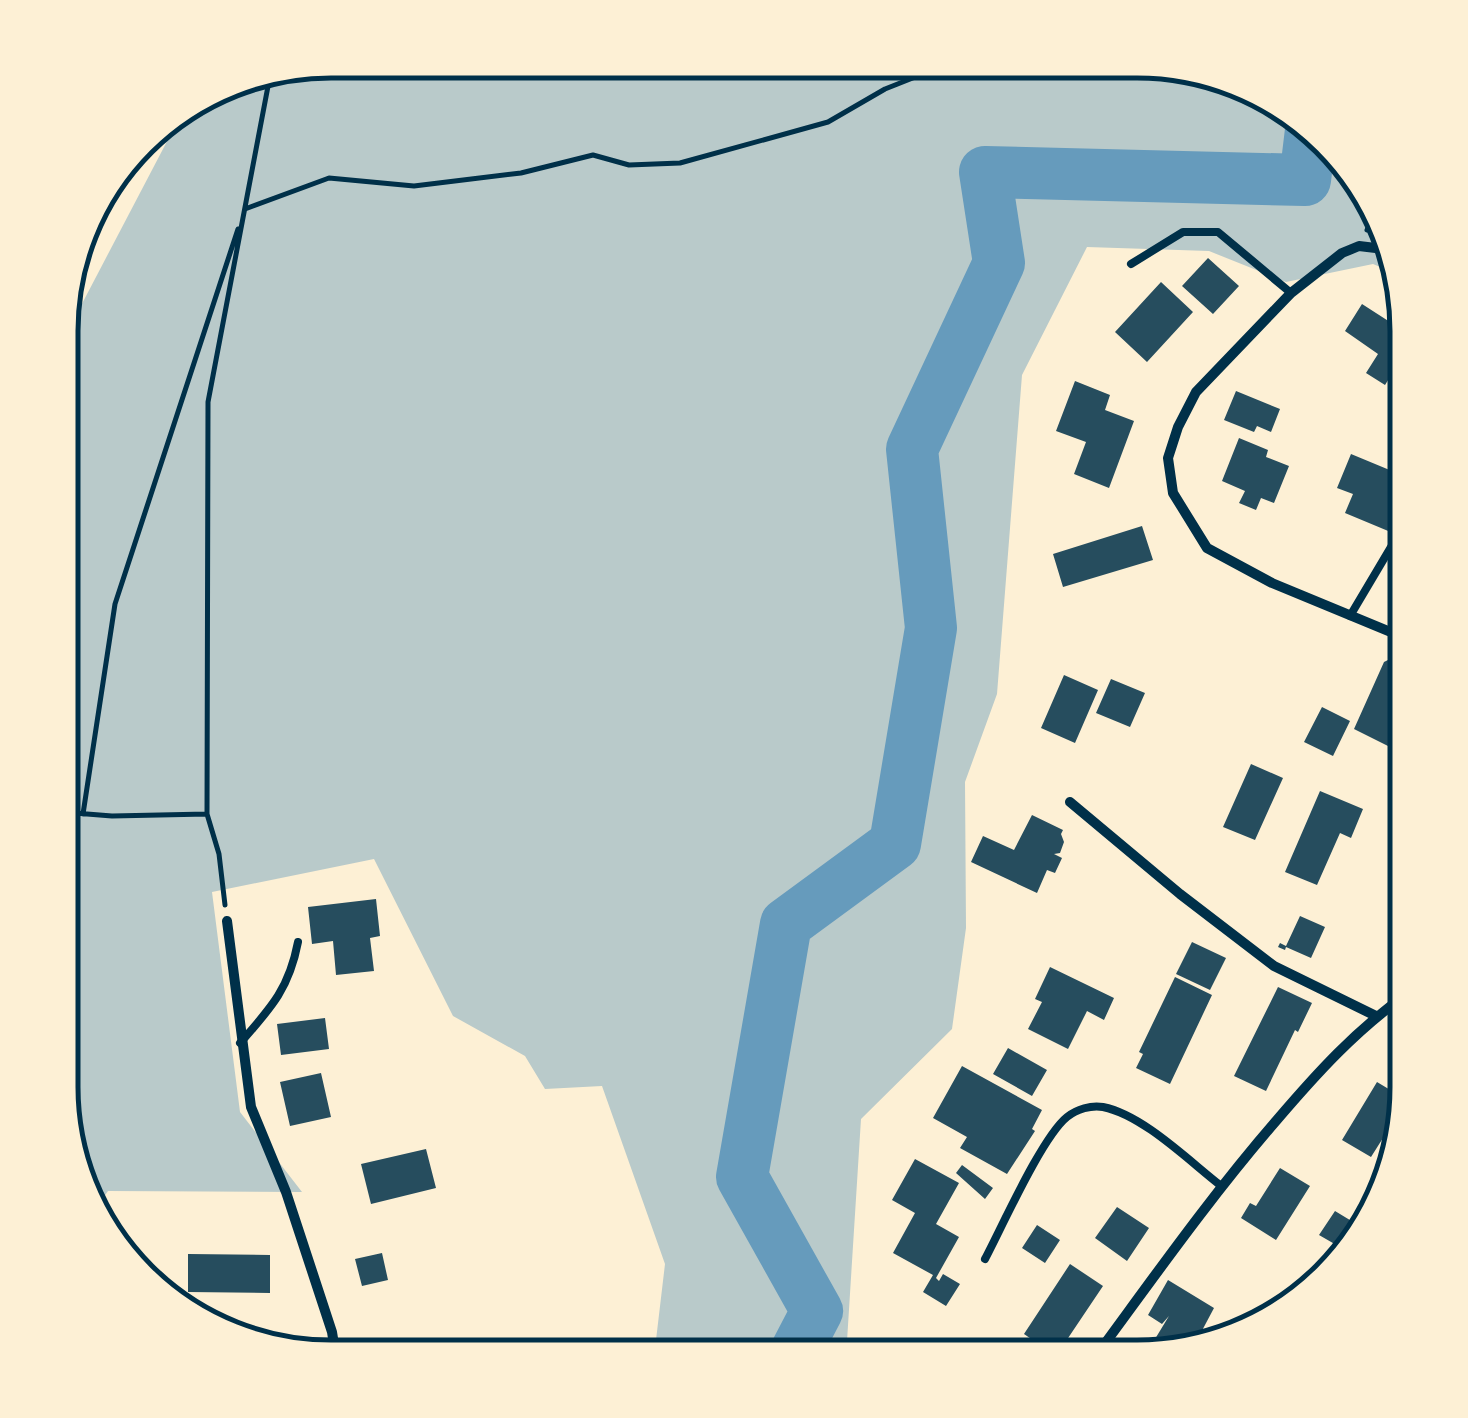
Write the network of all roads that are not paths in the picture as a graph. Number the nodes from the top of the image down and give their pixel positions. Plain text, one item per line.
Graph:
1 (1377, 249) edge
2 (1131, 264) dead end
3 (1291, 293) junction
4 (1390, 550) edge
5 (1350, 616) junction
6 (1390, 632) edge
7 (1070, 802) dead end
8 (227, 921) road end
9 (298, 942) dead end
10 (1390, 1006) edge
11 (1376, 1016) junction
12 (240, 1043) junction
13 (1220, 1186) junction
14 (985, 1259) dead end
15 (333, 1340) edge
16 (1109, 1340) edge

1 - 3 street
2 - 3 lane
3 - 5 street
4 - 5 lane
5 - 6 street
7 - 11 street
8 - 12 street
9 - 12 lane
10 - 11 street
11 - 13 street
12 - 15 street
13 - 14 lane
13 - 16 street

